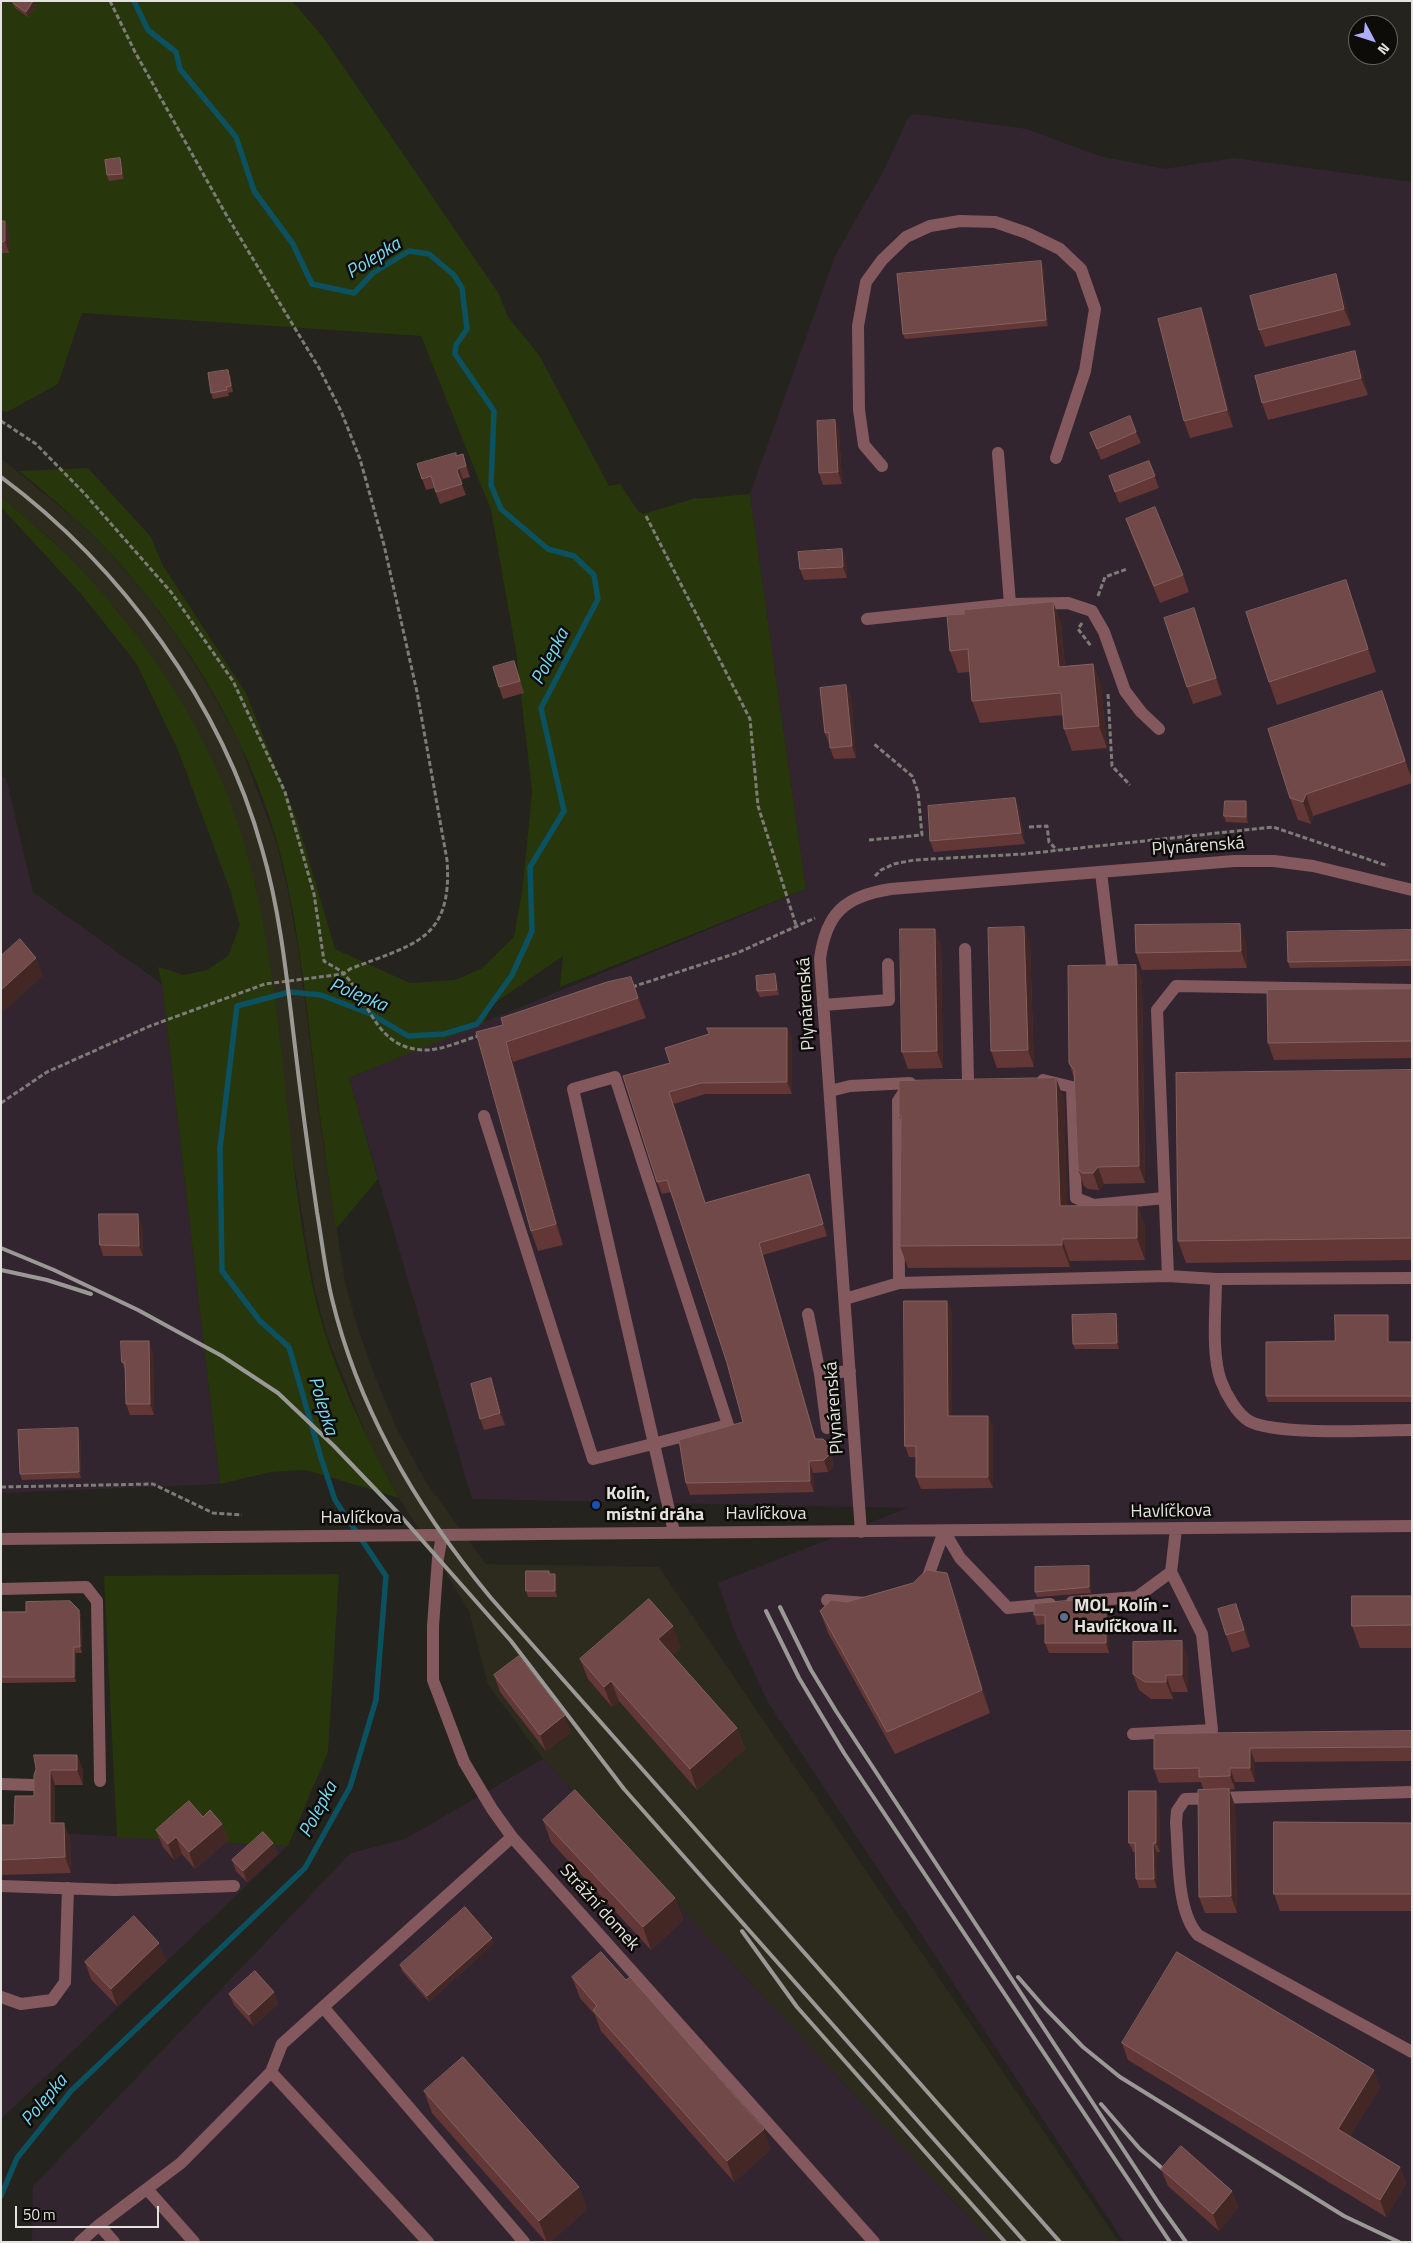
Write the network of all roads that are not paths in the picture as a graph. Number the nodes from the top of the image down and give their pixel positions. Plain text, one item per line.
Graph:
1 (998, 452) dead end
2 (1056, 458) dead end
3 (882, 466) dead end
4 (1010, 604) junction
5 (867, 619) dead end
6 (1159, 729) dead end
7 (1101, 872) junction
8 (1412, 890) edge
9 (965, 949) dead end
10 (888, 964) dead end
11 (1112, 965) edge
12 (1412, 990) edge
13 (823, 1005) junction
14 (1027, 1078) edge
15 (968, 1081) edge
16 (830, 1091) junction
17 (484, 1116) dead end
18 (1164, 1198) junction
19 (1168, 1276) junction
20 (1412, 1278) edge
21 (1216, 1279) junction
22 (899, 1283) junction
23 (844, 1299) junction
24 (808, 1314) dead end
25 (850, 1371) junction
26 (820, 1374) junction
27 (827, 1428) dead end
28 (1412, 1430) edge
29 (654, 1444) junction
30 (1412, 1526) edge
31 (1176, 1529) junction
32 (944, 1531) junction
33 (674, 1532) junction
34 (861, 1532) junction
35 (442, 1536) junction
36 (1, 1539) edge
37 (1171, 1572) junction
38 (1, 1590) edge
39 (910, 1592) edge
40 (826, 1600) dead end
41 (878, 1604) edge
42 (1133, 1734) dead end
43 (100, 1781) dead end
44 (1, 1784) edge
45 (34, 1785) edge
46 (1412, 1792) edge
47 (512, 1837) junction
48 (1, 1886) edge
49 (234, 1886) dead end
50 (68, 1888) junction
51 (1, 1997) edge
52 (323, 2007) junction
53 (1412, 2052) edge
54 (271, 2072) junction
55 (147, 2189) junction
56 (99, 2225) junction
57 (80, 2242) edge
58 (114, 2242) edge
59 (194, 2242) edge
60 (428, 2242) edge
61 (524, 2242) edge
62 (874, 2242) edge

1 - 4 street
2 - 3 street
4 - 5 street
4 - 6 street
7 - 8 street, Plynárenská
7 - 11 street
7 - 13 street, Plynárenská
9 - 15 street
10 - 13 street
12 - 18 street
13 - 16 street, Plynárenská
14 - 18 street
16 - 22 street
16 - 23 street, Plynárenská
17 - 29 street
18 - 19 street
19 - 21 street
19 - 22 street
20 - 21 street
21 - 28 street
22 - 23 street
23 - 25 street, Plynárenská
24 - 26 street
25 - 26 street
25 - 34 street, Plynárenská
26 - 27 street
29 - 29 street
29 - 33 street
30 - 31 street, Havlíčkova
31 - 32 street, Havlíčkova
31 - 37 street
32 - 34 street, Havlíčkova
32 - 37 street
32 - 39 street
33 - 34 street, Havlíčkova
33 - 35 street, Havlíčkova
35 - 36 street, Havlíčkova
35 - 47 street, Strážní domek
37 - 42 street
38 - 43 street
40 - 41 street
44 - 45 street
46 - 53 street
47 - 52 street
47 - 62 street, Strážní domek
48 - 50 street
49 - 50 street
50 - 51 street
52 - 54 street
52 - 61 street
54 - 55 street
54 - 60 street
55 - 56 street
55 - 59 street
56 - 57 street
56 - 58 street

